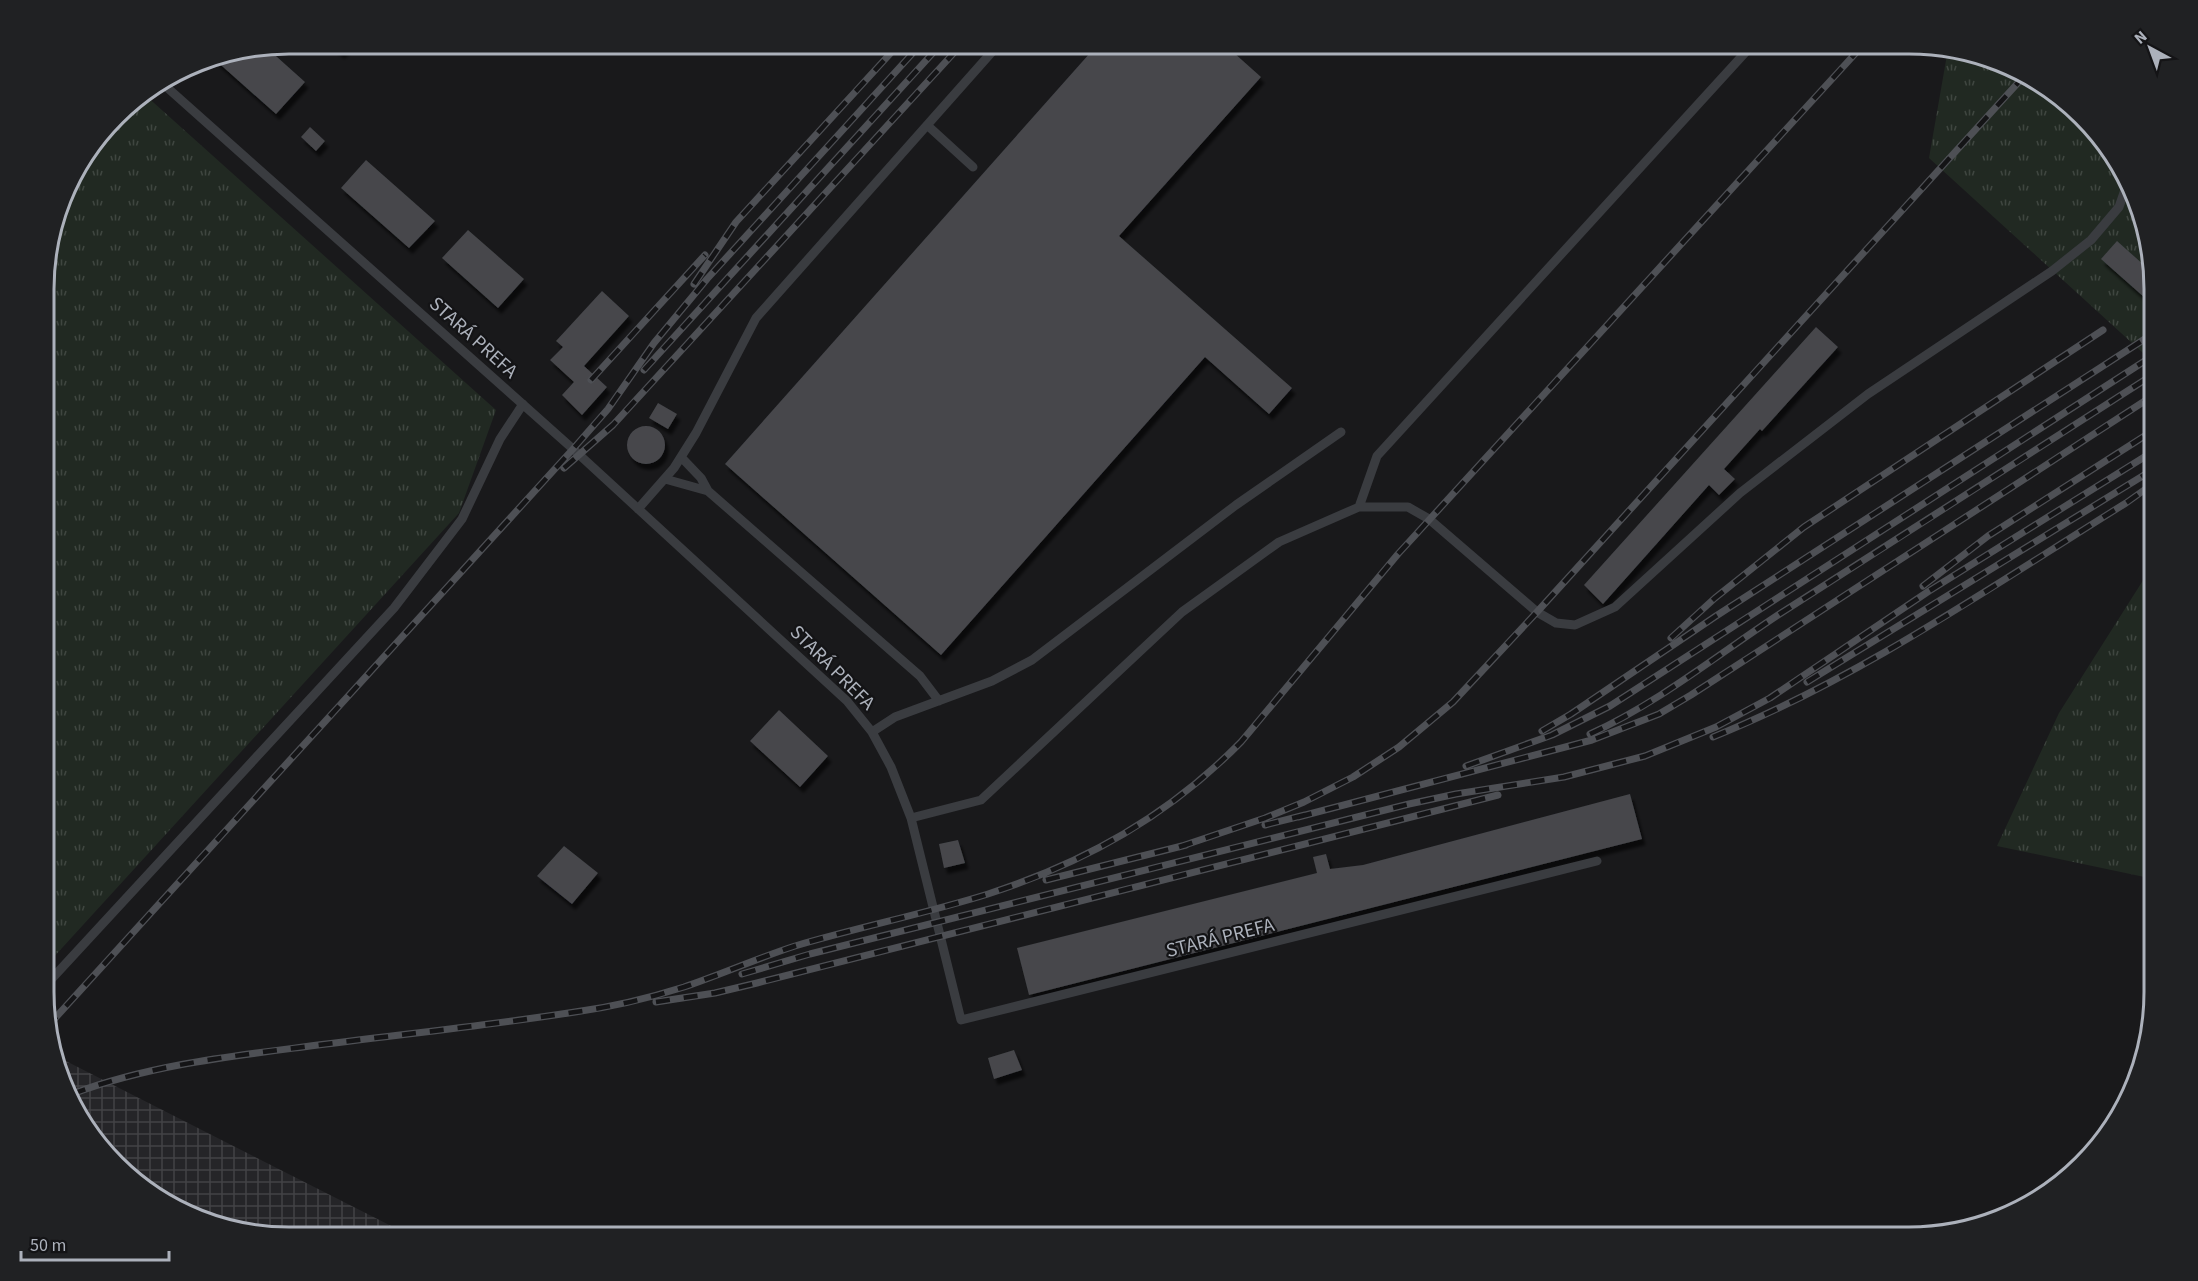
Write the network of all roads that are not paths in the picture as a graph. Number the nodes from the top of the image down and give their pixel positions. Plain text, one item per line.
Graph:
1 (990, 54) edge
2 (1744, 54) edge
3 (167, 88) edge
4 (927, 125) junction
5 (973, 166) dead end
6 (2123, 193) edge
7 (523, 404) junction
8 (1341, 432) dead end
9 (681, 457) junction
10 (665, 479) junction
11 (708, 491) junction
12 (1359, 507) junction
13 (638, 509) junction
14 (939, 701) junction
15 (872, 732) junction
16 (910, 818) junction
17 (1597, 861) dead end
18 (54, 976) edge

1 - 4 lane
2 - 12 lane
3 - 7 lane, STARÁ PREFA
4 - 5 lane
4 - 9 lane
6 - 12 lane
7 - 13 lane, STARÁ PREFA
7 - 18 lane
8 - 14 lane
9 - 10 lane
9 - 11 lane
10 - 11 lane
10 - 13 lane
11 - 14 lane
12 - 16 lane
13 - 15 lane, STARÁ PREFA
14 - 15 lane
15 - 16 lane, STARÁ PREFA
16 - 17 lane, STARÁ PREFA

